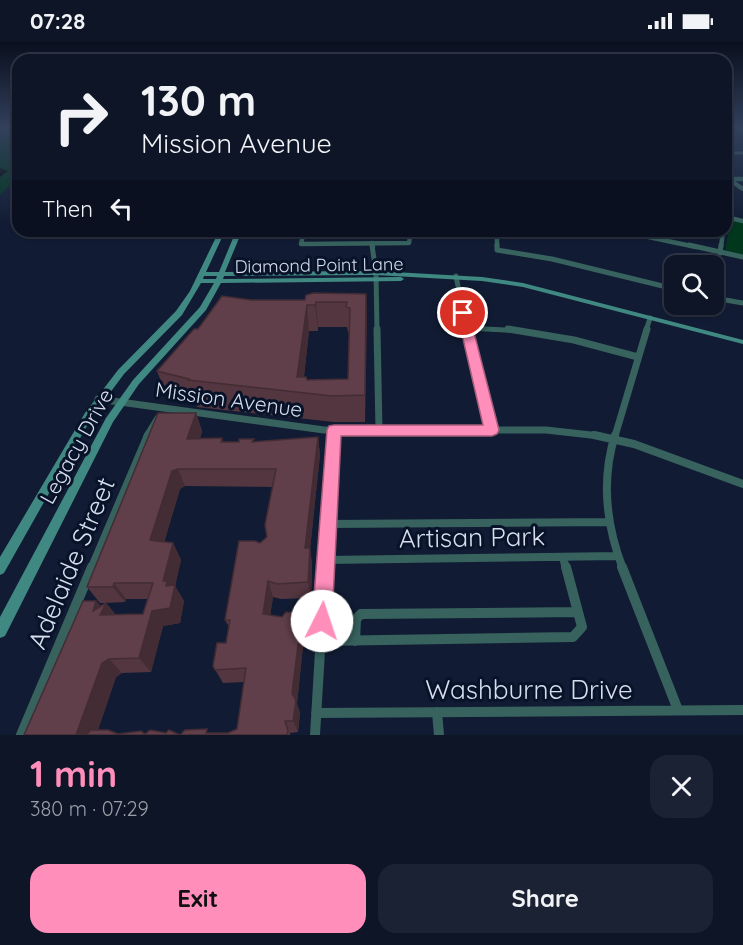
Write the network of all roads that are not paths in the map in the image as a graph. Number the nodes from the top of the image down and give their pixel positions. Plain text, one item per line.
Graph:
1 (219, 237) edge
2 (236, 237) edge
3 (303, 237) edge
4 (410, 237) edge
5 (497, 237) edge
6 (647, 237) edge
7 (722, 237) edge
8 (372, 243) junction
9 (720, 253) junction
10 (743, 257) edge
11 (376, 276) junction
12 (456, 276) junction
13 (201, 278) junction
14 (220, 278) junction
15 (664, 286) edge
16 (724, 300) edge
17 (743, 303) edge
18 (650, 318) junction
19 (466, 328) junction
20 (743, 342) edge
21 (638, 357) junction
22 (98, 399) junction
23 (122, 402) junction
24 (165, 409) junction
25 (334, 430) junction
26 (492, 430) junction
27 (379, 431) junction
28 (613, 438) junction
29 (743, 484) edge
30 (609, 522) junction
31 (328, 524) junction
32 (618, 556) junction
33 (563, 557) junction
34 (326, 560) junction
35 (0, 569) edge
36 (578, 612) junction
37 (0, 631) edge
38 (321, 641) junction
39 (355, 641) junction
40 (678, 710) junction
41 (743, 710) edge
42 (437, 712) junction
43 (316, 713) junction
44 (21, 735) edge
45 (315, 735) edge
46 (439, 735) edge

1 - 13 main road, Legacy Drive
2 - 14 main road, Legacy Drive
3 - 8 street
4 - 8 street
5 - 15 street
6 - 9 street
7 - 9 street
8 - 11 street
9 - 10 street
11 - 12 main road, Diamond Point Lane
11 - 14 main road, Diamond Point Lane
11 - 27 street
12 - 18 main road, Diamond Point Lane
12 - 19 street
13 - 14 main road, Diamond Point Lane
13 - 22 main road, Legacy Drive
14 - 23 main road, Legacy Drive
16 - 17 street
18 - 20 main road, Diamond Point Lane
18 - 21 street
19 - 21 street
19 - 26 street
21 - 28 street
22 - 23 street, Mission Avenue
22 - 35 main road, Legacy Drive
23 - 24 street, Mission Avenue
23 - 37 main road, Legacy Drive
24 - 25 street, Mission Avenue
24 - 44 street, Adelaide Street
25 - 27 street, Mission Avenue
25 - 31 street
26 - 27 street, Mission Avenue
26 - 28 street, Mission Avenue
28 - 29 street, Mission Avenue
28 - 30 street
30 - 31 street, Artisan Park
30 - 32 street
31 - 34 street
32 - 33 street, Artisan Park
32 - 40 street
33 - 34 street, Artisan Park
33 - 36 street
34 - 38 street
36 - 39 street
36 - 39 street
38 - 39 street
38 - 43 street
40 - 41 street, Washburne Drive
40 - 42 street, Washburne Drive
42 - 43 street, Washburne Drive
42 - 46 street
43 - 45 street

